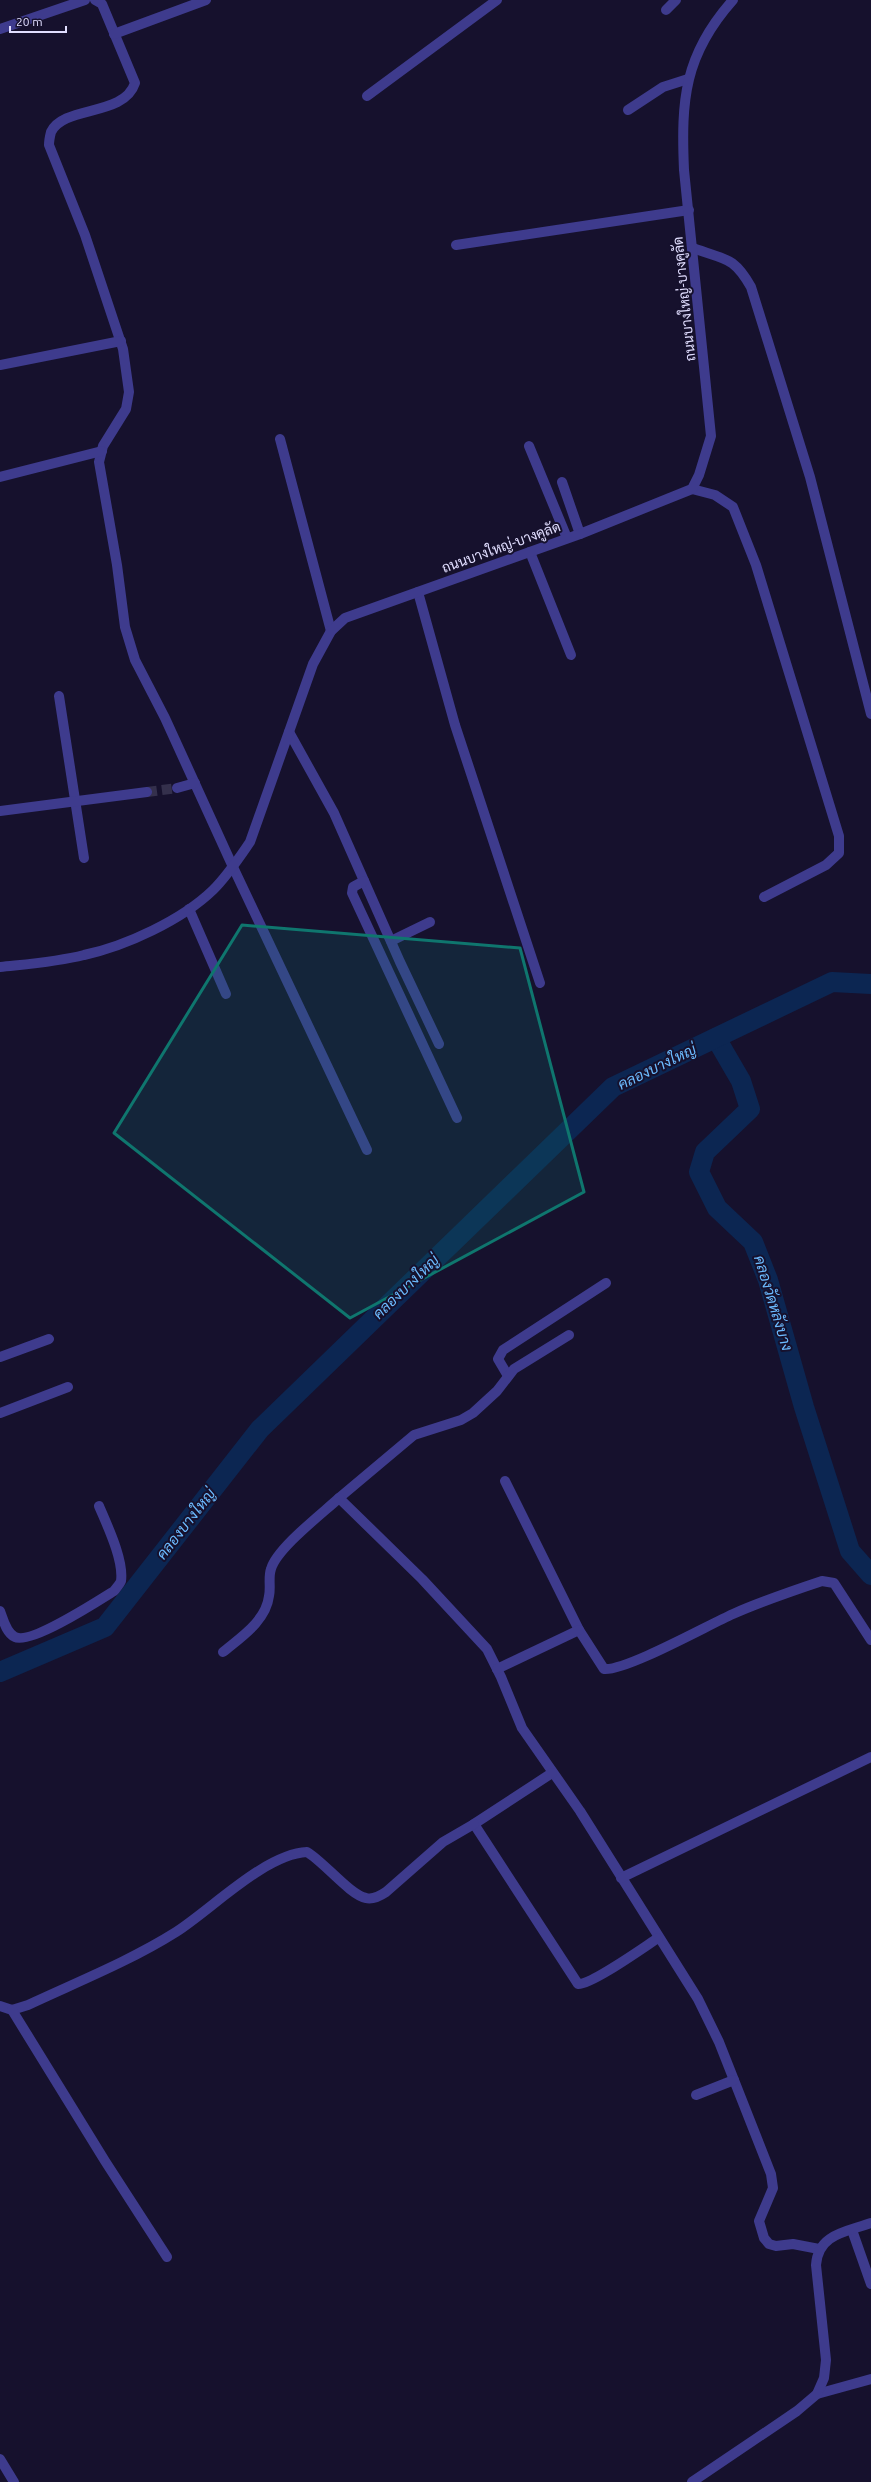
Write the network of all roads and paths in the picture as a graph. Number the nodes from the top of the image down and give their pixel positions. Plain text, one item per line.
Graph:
1 (85, 0) edge
2 (95, 0) edge
3 (206, 0) edge
4 (497, 0) edge
5 (676, 0) edge
6 (733, 0) edge
7 (60, 3) edge
8 (666, 10) dead end
9 (0, 29) edge
10 (114, 34) junction
11 (688, 80) junction
12 (367, 96) dead end
13 (628, 110) dead end
14 (689, 210) junction
15 (456, 245) dead end
16 (693, 248) junction
17 (121, 341) junction
18 (0, 364) edge
19 (280, 439) dead end
20 (529, 446) dead end
21 (102, 451) junction
22 (0, 477) edge
23 (562, 482) dead end
24 (692, 489) junction
25 (580, 534) junction
26 (567, 538) junction
27 (530, 552) junction
28 (418, 592) junction
29 (331, 631) junction
30 (571, 654) dead end
31 (59, 696) dead end
32 (871, 714) edge
33 (288, 732) junction
34 (195, 783) junction
35 (177, 788) tunnel mouth
36 (147, 792) tunnel mouth
37 (76, 801) junction
38 (0, 811) edge
39 (84, 858) dead end
40 (233, 867) junction
41 (364, 881) junction
42 (764, 897) dead end
43 (189, 909) junction
44 (430, 922) dead end
45 (391, 941) junction
46 (0, 967) edge
47 (540, 982) dead end
48 (226, 994) dead end
49 (439, 1044) dead end
50 (457, 1118) dead end
51 (367, 1150) dead end
52 (606, 1283) dead end
53 (569, 1335) dead end
54 (49, 1340) dead end
55 (0, 1357) edge
56 (508, 1376) junction
57 (68, 1387) dead end
58 (0, 1413) edge
59 (504, 1481) dead end
60 (339, 1498) junction
61 (99, 1506) dead end
62 (1, 1616) edge
63 (579, 1630) junction
64 (871, 1640) edge
65 (223, 1652) dead end
66 (497, 1669) junction
67 (871, 1757) edge
68 (552, 1773) junction
69 (474, 1824) junction
70 (622, 1878) junction
71 (658, 1938) junction
72 (0, 2006) edge
73 (12, 2010) junction
74 (734, 2080) junction
75 (696, 2095) dead end
76 (871, 2223) edge
77 (852, 2230) junction
78 (819, 2249) junction
79 (167, 2257) dead end
80 (871, 2284) edge
81 (871, 2379) edge
82 (817, 2394) junction
83 (0, 2459) edge
84 (14, 2482) edge
85 (692, 2482) edge

1 - 7 street
2 - 10 street
3 - 10 street
4 - 12 street
5 - 8 street
6 - 11 street, ถนนบางใหญ่-บางคูลัด
7 - 9 street
10 - 17 street
11 - 13 street
11 - 14 street, ถนนบางใหญ่-บางคูลัด
14 - 15 street
14 - 16 street, ถนนบางใหญ่-บางคูลัด
16 - 24 street, ถนนบางใหญ่-บางคูลัด
16 - 32 street
17 - 18 street
17 - 21 street
19 - 29 street
20 - 26 street
21 - 22 street
21 - 34 street
23 - 25 street
24 - 25 street, ถนนบางใหญ่-บางคูลัด
24 - 42 street
25 - 26 street, ถนนบางใหญ่-บางคูลัด
26 - 27 street, ถนนบางใหญ่-บางคูลัด
27 - 28 street, ถนนบางใหญ่-บางคูลัด
27 - 30 street
28 - 29 street, ถนนบางใหญ่-บางคูลัด
28 - 47 street
29 - 33 street, ถนนบางใหญ่-บางคูลัด
31 - 37 street
33 - 40 street, ถนนบางใหญ่-บางคูลัด
33 - 41 street
34 - 35 street
34 - 40 street
36 - 37 street
37 - 38 street
37 - 39 street
40 - 43 street, ถนนบางใหญ่-บางคูลัด
40 - 51 street
41 - 45 street
41 - 50 street
43 - 46 street, ถนนบางใหญ่-บางคูลัด
43 - 48 street
44 - 45 street
45 - 49 street
52 - 56 street
53 - 56 street
54 - 55 street
56 - 60 street
57 - 58 street
59 - 63 street
60 - 65 street
60 - 66 street
61 - 62 street
63 - 64 street
63 - 66 street
66 - 68 street
67 - 70 street
68 - 69 street
68 - 70 street
69 - 71 street
69 - 73 street
70 - 71 street
71 - 74 street
72 - 73 street
73 - 79 street
74 - 75 street
74 - 78 street
76 - 77 street
77 - 78 street
77 - 80 street
78 - 82 street
81 - 82 street
82 - 85 street
83 - 84 street

